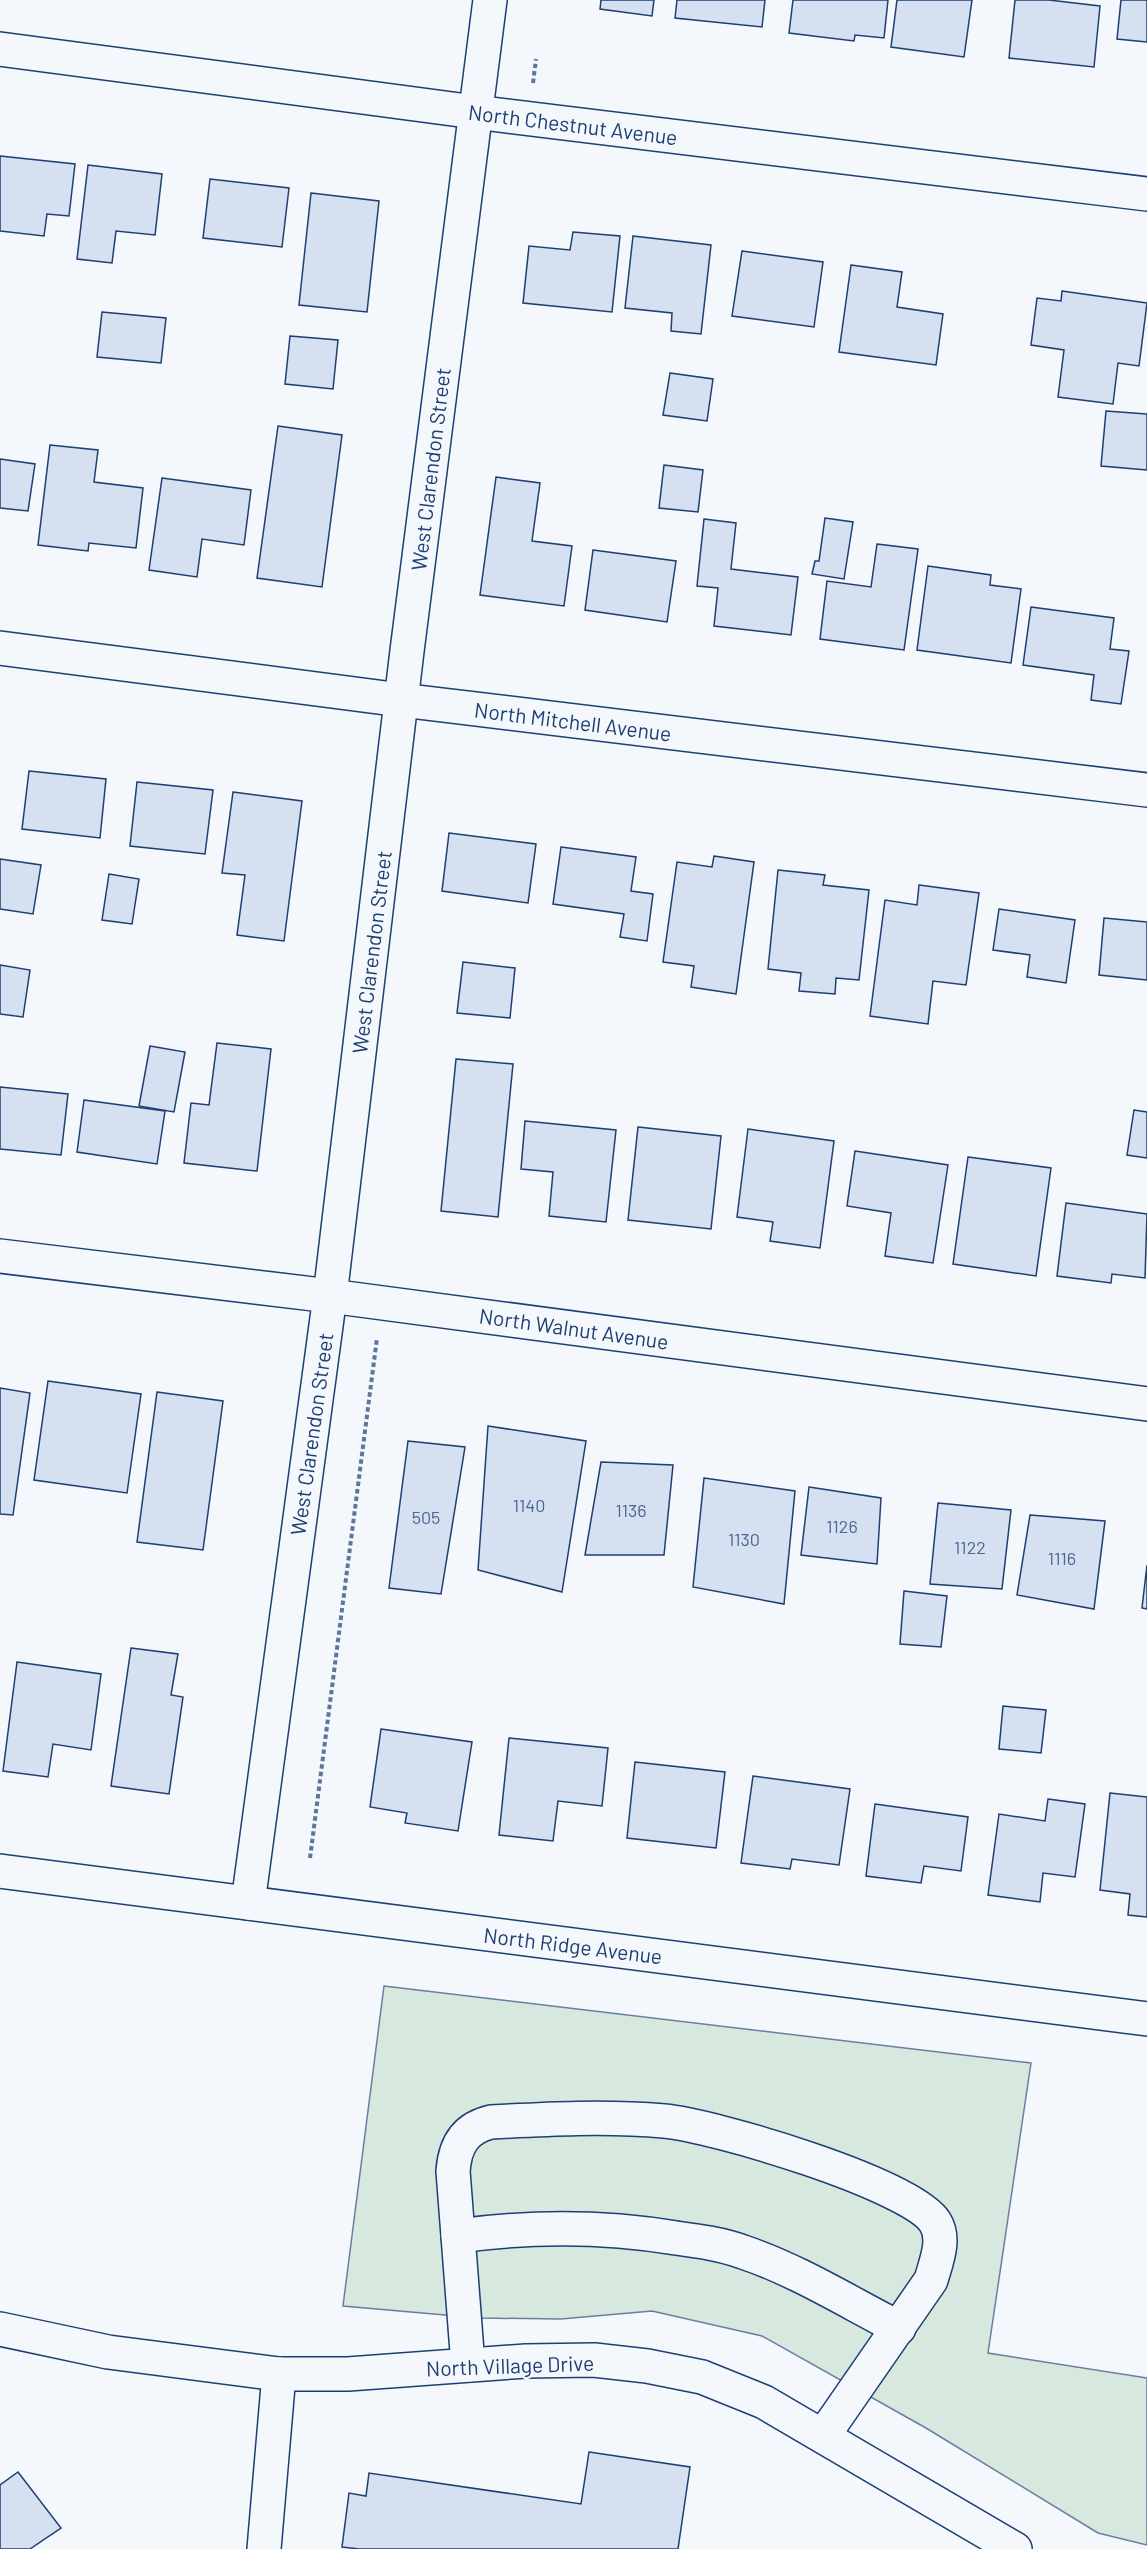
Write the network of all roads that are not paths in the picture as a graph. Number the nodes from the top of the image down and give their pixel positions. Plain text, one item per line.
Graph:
1 (490, 0) edge
2 (0, 49) edge
3 (476, 112) junction
4 (1147, 194) edge
5 (0, 648) edge
6 (401, 700) junction
7 (1147, 790) edge
8 (0, 1256) edge
9 (330, 1296) junction
10 (1147, 1404) edge
11 (0, 1871) edge
12 (248, 1903) junction
13 (1147, 2019) edge
14 (458, 2236) junction
15 (898, 2328) junction
16 (0, 2329) edge
17 (468, 2365) junction
18 (279, 2374) junction
19 (823, 2436) junction
20 (264, 2549) edge
21 (1015, 2549) edge

1 - 3 street, West Clarendon Street
2 - 3 street, North Chestnut Avenue
3 - 4 street, North Chestnut Avenue
3 - 6 street, West Clarendon Street
5 - 6 street, North Mitchell Avenue
6 - 7 street, North Mitchell Avenue
6 - 9 street, West Clarendon Street
8 - 9 street, North Walnut Avenue
9 - 10 street, North Walnut Avenue
9 - 12 street, West Clarendon Street
11 - 12 street, North Ridge Avenue
12 - 13 street, North Ridge Avenue
14 - 15 street
14 - 15 street
14 - 17 street
15 - 19 street
16 - 18 street, North Village Drive
17 - 18 street, North Village Drive
17 - 19 street, North Village Drive
18 - 20 street
19 - 21 street, North Village Drive

